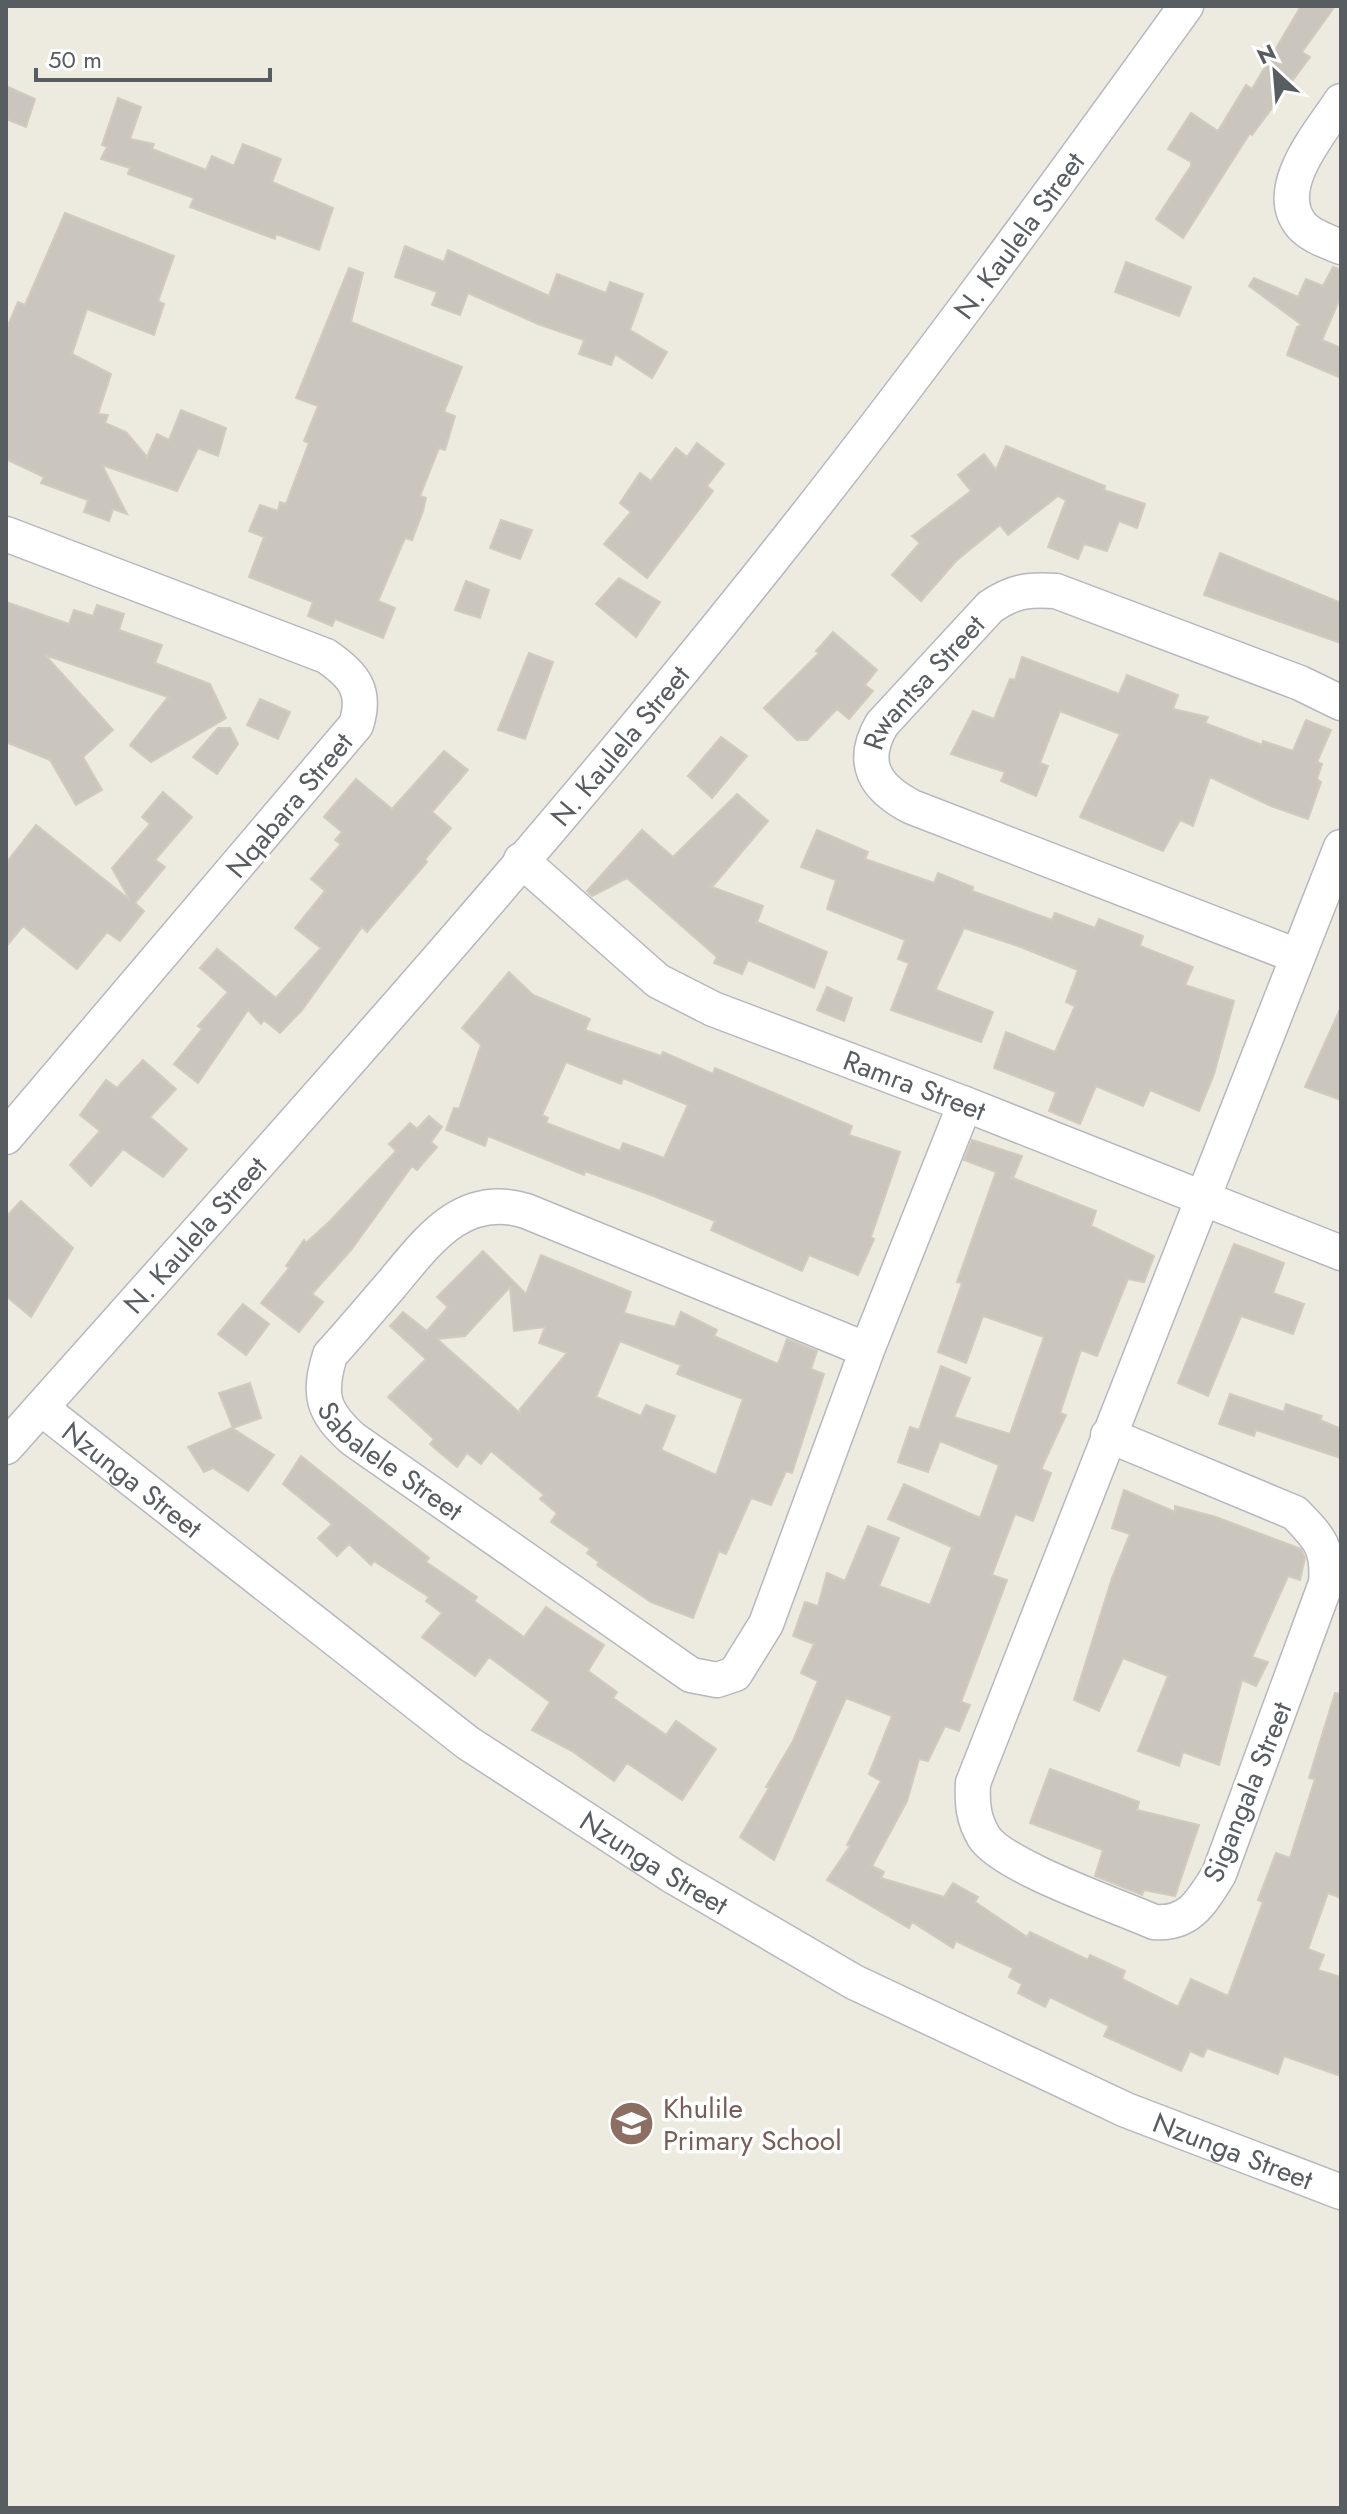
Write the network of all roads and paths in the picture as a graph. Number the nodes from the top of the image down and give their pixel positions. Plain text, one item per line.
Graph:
1 (1186, 6) edge
2 (1341, 101) edge
3 (1341, 247) edge
4 (6, 534) edge
5 (1341, 703) edge
6 (1341, 847) edge
7 (521, 860) junction
8 (1297, 956) junction
9 (965, 1104) junction
10 (6, 1137) edge
11 (1203, 1200) junction
12 (1341, 1253) edge
13 (867, 1350) junction
14 (41, 1408) junction
15 (1108, 1435) junction
16 (6, 1447) edge
17 (1341, 2192) edge

1 - 7 street, N. Kaulela Street
2 - 3 street
4 - 10 street, Nqabara Street
5 - 8 street, Rwantsa Street
6 - 8 street
7 - 9 street, Ramra Street
7 - 14 street, N. Kaulela Street
8 - 11 street
9 - 11 street, Ramra Street
9 - 13 street, Sabalele Street
11 - 12 street, Ramra Street
11 - 15 street, Sigangala Street
13 - 13 street, Sabalele Street
14 - 16 street, N. Kaulela Street
14 - 17 street, Nzunga Street
15 - 15 street, Sigangala Street

